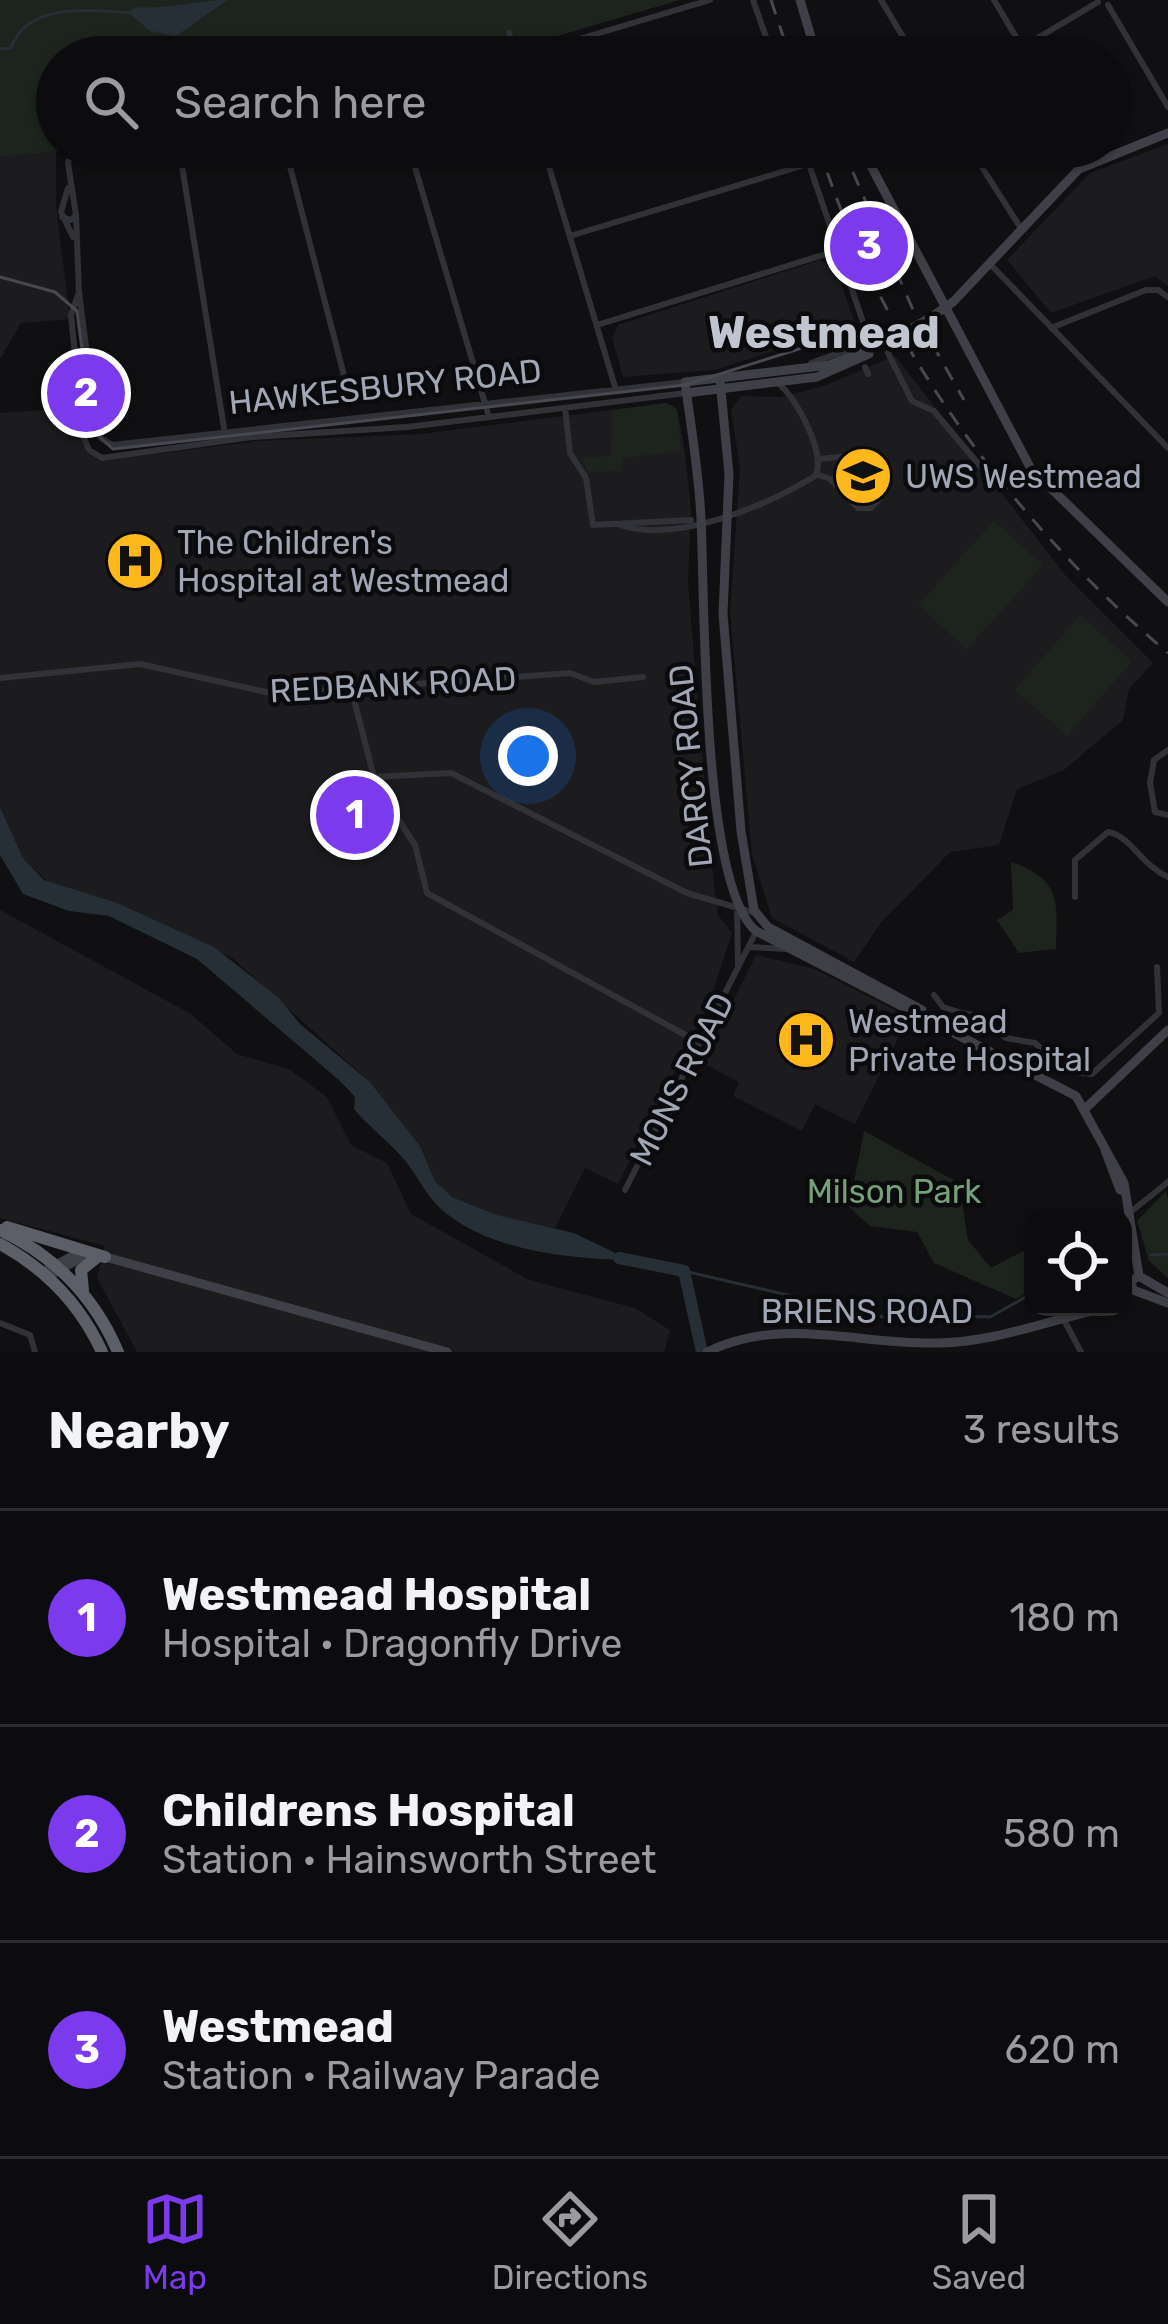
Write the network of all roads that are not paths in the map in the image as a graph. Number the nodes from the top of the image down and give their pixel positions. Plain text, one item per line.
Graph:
1 (710, 0) edge
2 (753, 0) edge
3 (800, 0) edge
4 (881, 0) edge
5 (994, 0) edge
6 (1098, 1) edge
7 (1110, 2) edge
8 (509, 33) dead end
9 (510, 36) edge
10 (587, 36) edge
11 (766, 36) edge
12 (811, 36) edge
13 (902, 36) edge
14 (1015, 36) edge
15 (1049, 36) edge
16 (1129, 36) edge
17 (1132, 42) edge
18 (1168, 107) edge
19 (1168, 134) edge
20 (1132, 148) edge
21 (69, 168) edge
22 (182, 168) edge
23 (291, 168) edge
24 (416, 168) edge
25 (549, 168) edge
26 (795, 168) edge
27 (809, 168) edge
28 (872, 168) edge
29 (982, 168) edge
30 (1086, 168) edge
31 (69, 182) junction
32 (76, 212) junction
33 (62, 213) junction
34 (1022, 230) junction
35 (570, 236) junction
36 (74, 240) junction
37 (839, 250) junction
38 (989, 264) junction
39 (79, 292) junction
40 (1168, 297) edge
41 (945, 309) junction
42 (597, 325) junction
43 (1051, 328) junction
44 (868, 335) junction
45 (888, 348) junction
46 (873, 350) junction
47 (785, 372) junction
48 (804, 380) junction
49 (776, 383) junction
50 (720, 384) junction
51 (686, 388) junction
52 (616, 389) junction
53 (349, 395) dead end
54 (485, 402) junction
55 (794, 402) junction
56 (565, 408) junction
57 (489, 417) junction
58 (224, 430) junction
59 (1168, 448) edge
60 (840, 457) junction
61 (819, 459) junction
62 (980, 466) dead end
63 (815, 476) junction
64 (833, 482) junction
65 (729, 515) junction
66 (697, 521) junction
67 (1168, 602) edge
68 (644, 677) dead end
69 (0, 678) edge
70 (351, 688) junction
71 (1168, 750) edge
72 (373, 777) junction
73 (1168, 815) edge
74 (1168, 877) edge
75 (1076, 897) dead end
76 (737, 909) junction
77 (754, 910) junction
78 (756, 931) junction
79 (750, 947) junction
80 (790, 949) junction
81 (825, 956) junction
82 (1157, 967) dead end
83 (738, 968) junction
84 (854, 981) junction
85 (934, 995) dead end
86 (962, 1012) junction
87 (931, 1017) junction
88 (952, 1028) junction
89 (1168, 1030) edge
90 (700, 1043) junction
91 (1087, 1107) junction
92 (1168, 1182) edge
93 (625, 1190) dead end
94 (1127, 1208) edge
95 (1132, 1211) edge
96 (0, 1227) edge
97 (0, 1244) edge
98 (103, 1258) junction
99 (51, 1270) junction
100 (1135, 1281) edge
101 (1139, 1292) junction
102 (1168, 1293) edge
103 (1132, 1296) edge
104 (86, 1297) junction
105 (1168, 1303) edge
106 (1080, 1316) edge
107 (1065, 1322) junction
108 (0, 1323) edge
109 (35, 1352) edge
110 (102, 1352) edge
111 (118, 1352) edge
112 (447, 1352) edge
113 (707, 1352) edge
114 (1081, 1352) edge

1 - 10 street
2 - 11 street
3 - 12 street
4 - 13 street
5 - 14 street
6 - 7 street
6 - 15 street
7 - 16 street
8 - 9 street
17 - 18 street
19 - 20 street, HAWKESBURY ROAD
21 - 31 street
22 - 58 street
23 - 53 street
24 - 54 street
25 - 35 street
26 - 35 street
27 - 37 street
28 - 41 street
29 - 34 street
30 - 34 street, HAWKESBURY ROAD
31 - 32 street
31 - 33 street
32 - 33 street
32 - 33 street
32 - 36 street
33 - 36 street
34 - 38 street, HAWKESBURY ROAD
35 - 42 street
36 - 39 street
37 - 42 street
37 - 44 street
38 - 41 street, HAWKESBURY ROAD
38 - 43 street
39 - 57 street, HAWKESBURY ROAD
39 - 58 street, HAWKESBURY ROAD
40 - 43 street
41 - 45 street, HAWKESBURY ROAD, bridge
41 - 67 street
42 - 52 street
43 - 59 street
44 - 46 street
44 - 47 street, HAWKESBURY ROAD
45 - 46 street, HAWKESBURY ROAD
45 - 62 street
46 - 47 street, HAWKESBURY ROAD
46 - 48 street, HAWKESBURY ROAD
47 - 50 street, HAWKESBURY ROAD
48 - 49 street, HAWKESBURY ROAD
48 - 55 street
49 - 50 street, HAWKESBURY ROAD
49 - 55 street
50 - 51 street, HAWKESBURY ROAD
50 - 65 street, DARCY ROAD
51 - 52 street, HAWKESBURY ROAD
51 - 56 street, HAWKESBURY ROAD
51 - 66 street, DARCY ROAD
52 - 54 street, HAWKESBURY ROAD
54 - 57 street
54 - 58 street, HAWKESBURY ROAD
55 - 61 street
56 - 57 street, HAWKESBURY ROAD
56 - 66 street
60 - 61 street
60 - 64 street
60 - 64 street
61 - 63 street
63 - 64 street
63 - 65 street
65 - 66 street
65 - 77 street, DARCY ROAD
66 - 76 street, DARCY ROAD
68 - 70 street, REDBANK ROAD
69 - 70 street, REDBANK ROAD
70 - 72 street
71 - 73 street
72 - 76 street
72 - 90 street
74 - 75 street
76 - 77 street
76 - 78 street, DARCY ROAD
76 - 83 street, MONS ROAD
77 - 78 street, MONS ROAD
77 - 81 street, DARCY ROAD
78 - 79 street, MONS ROAD
78 - 80 street, DARCY ROAD
79 - 80 street
79 - 83 street, MONS ROAD
80 - 84 street, DARCY ROAD
81 - 84 street
81 - 87 street, DARCY ROAD
82 - 86 street
83 - 90 street, MONS ROAD
84 - 87 street, DARCY ROAD
85 - 86 street
86 - 88 street
87 - 88 street, DARCY ROAD
88 - 91 street, DARCY ROAD
89 - 91 street
90 - 93 street, MONS ROAD
91 - 94 street, DARCY ROAD
92 - 95 street
96 - 98 highway
96 - 99 highway
97 - 99 highway
98 - 99 street
98 - 104 highway
98 - 112 street
99 - 104 highway
99 - 110 highway
100 - 101 street
100 - 102 street
101 - 103 street
101 - 105 street
104 - 111 highway
106 - 107 street, BRIENS ROAD
107 - 113 street, BRIENS ROAD
107 - 114 street
108 - 109 street

